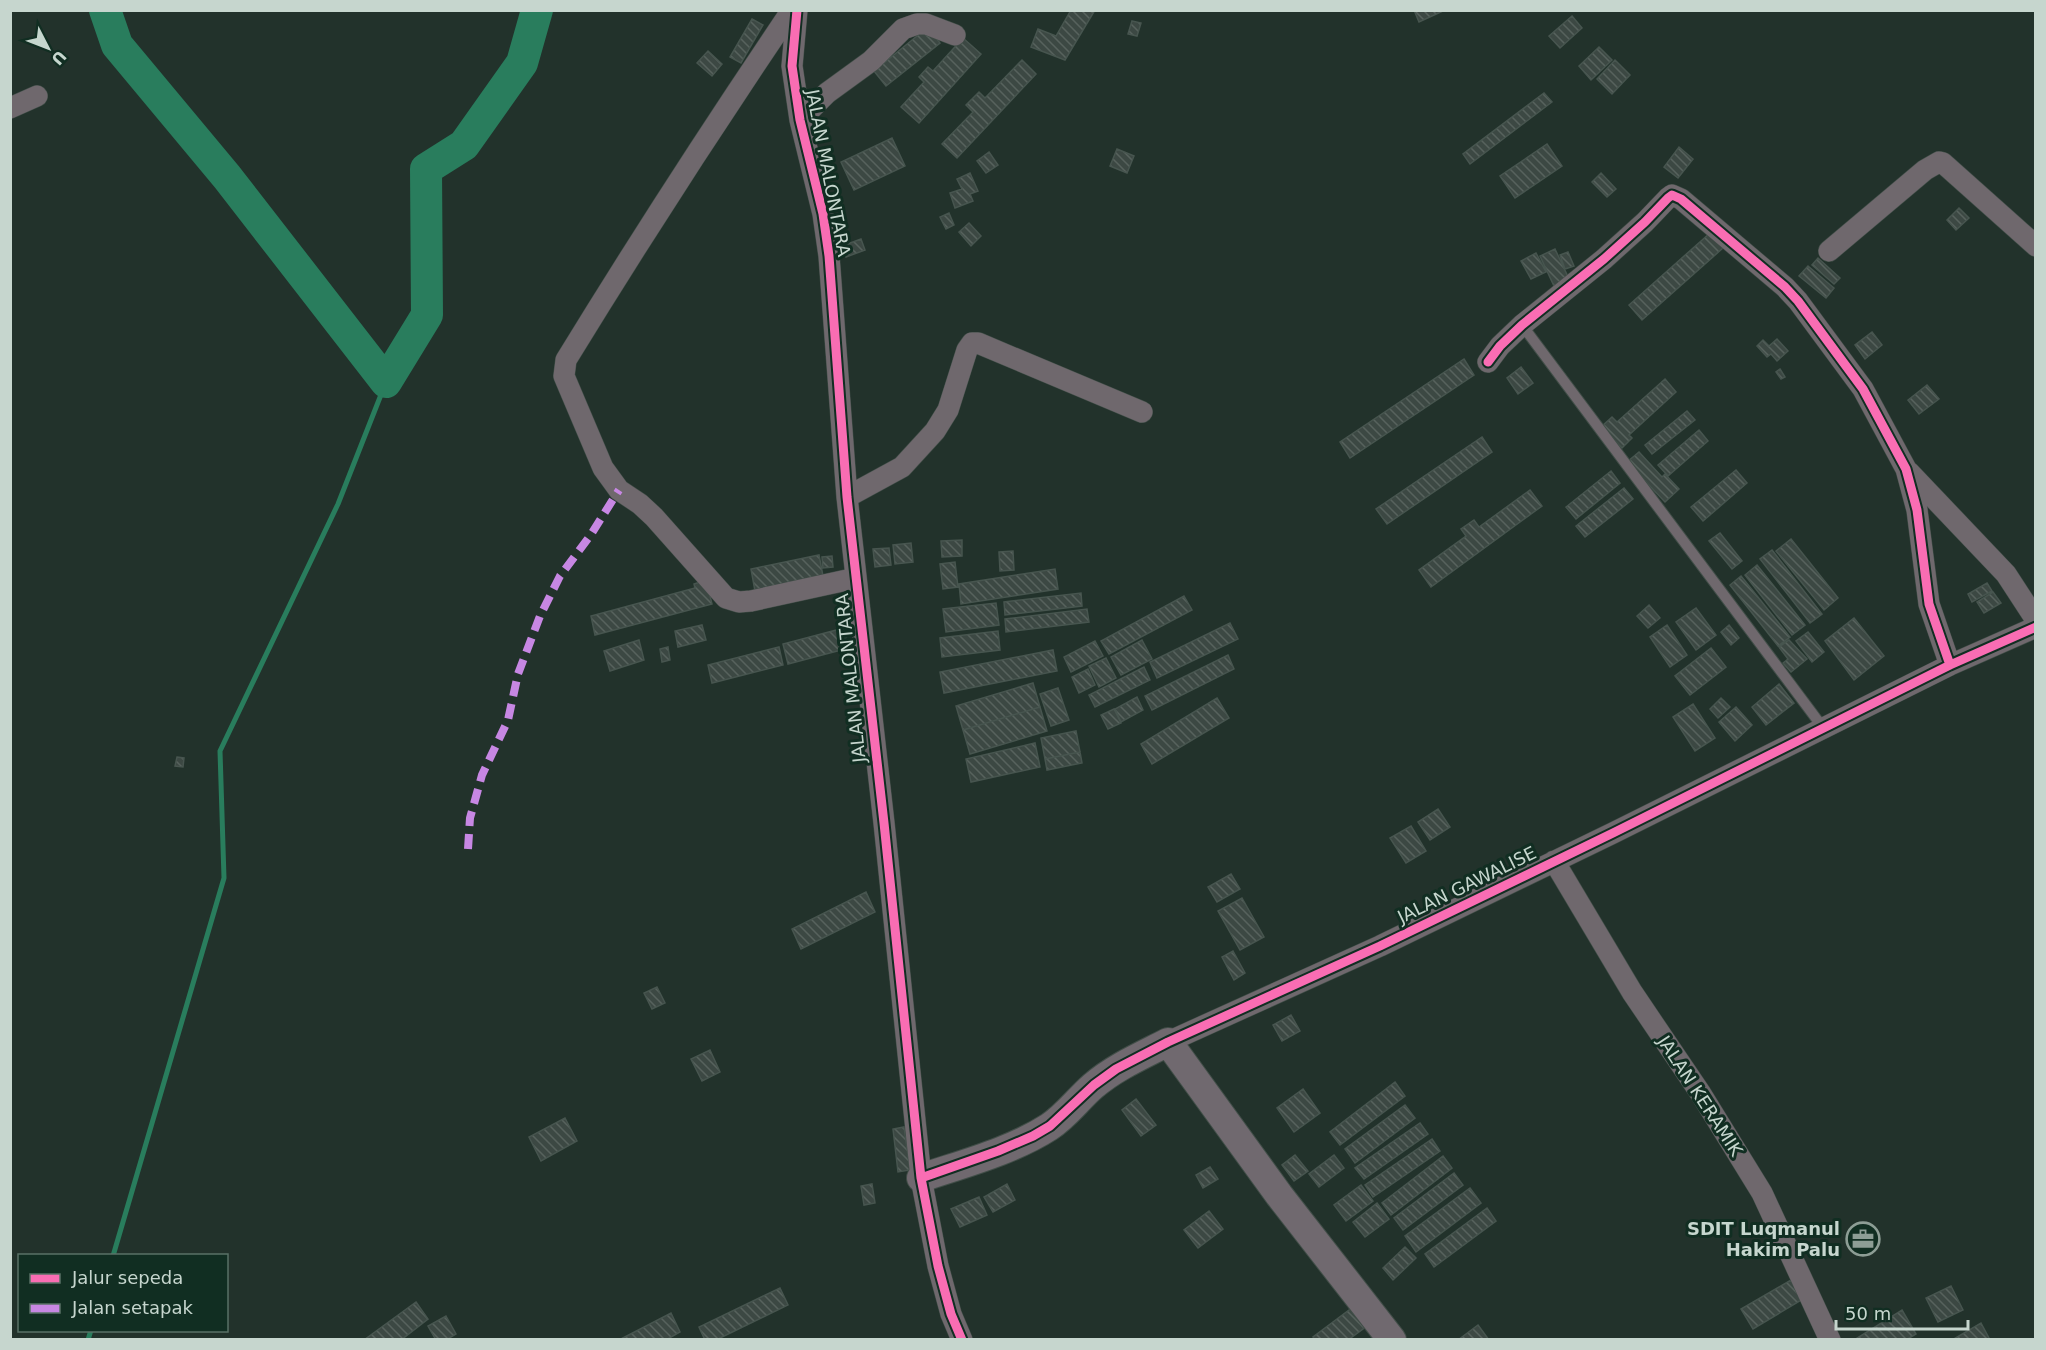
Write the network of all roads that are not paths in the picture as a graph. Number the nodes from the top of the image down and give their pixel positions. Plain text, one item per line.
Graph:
1 (795, 10) edge
2 (955, 35) dead end
3 (37, 96) dead end
4 (10, 108) edge
5 (800, 120) junction
6 (2036, 246) edge
7 (1829, 251) dead end
8 (1522, 325) junction
9 (1488, 362) dead end
10 (1142, 412) dead end
11 (1906, 469) junction
12 (847, 498) junction
13 (856, 578) junction
14 (2036, 620) edge
15 (2036, 627) edge
16 (1950, 665) junction
17 (1824, 729) junction
18 (1554, 861) junction
19 (1168, 1042) junction
20 (921, 1178) junction
21 (962, 1340) edge
22 (1392, 1340) edge
23 (1830, 1340) edge

1 - 5 street, JALAN MALONTARA
1 - 13 street
2 - 5 street
3 - 4 street
5 - 12 street, JALAN MALONTARA
6 - 7 street
8 - 9 street
8 - 11 street
8 - 17 lane
10 - 12 street
11 - 14 street
11 - 16 street
12 - 13 street, JALAN MALONTARA
13 - 20 street, JALAN MALONTARA
15 - 16 street, JALAN GAWALISE
16 - 17 street, JALAN GAWALISE
17 - 18 street, JALAN GAWALISE
18 - 19 street, JALAN GAWALISE
18 - 23 street, JALAN KERAMIK
19 - 20 street, JALAN GAWALISE
19 - 22 street
20 - 21 street, JALAN MALONTARA

